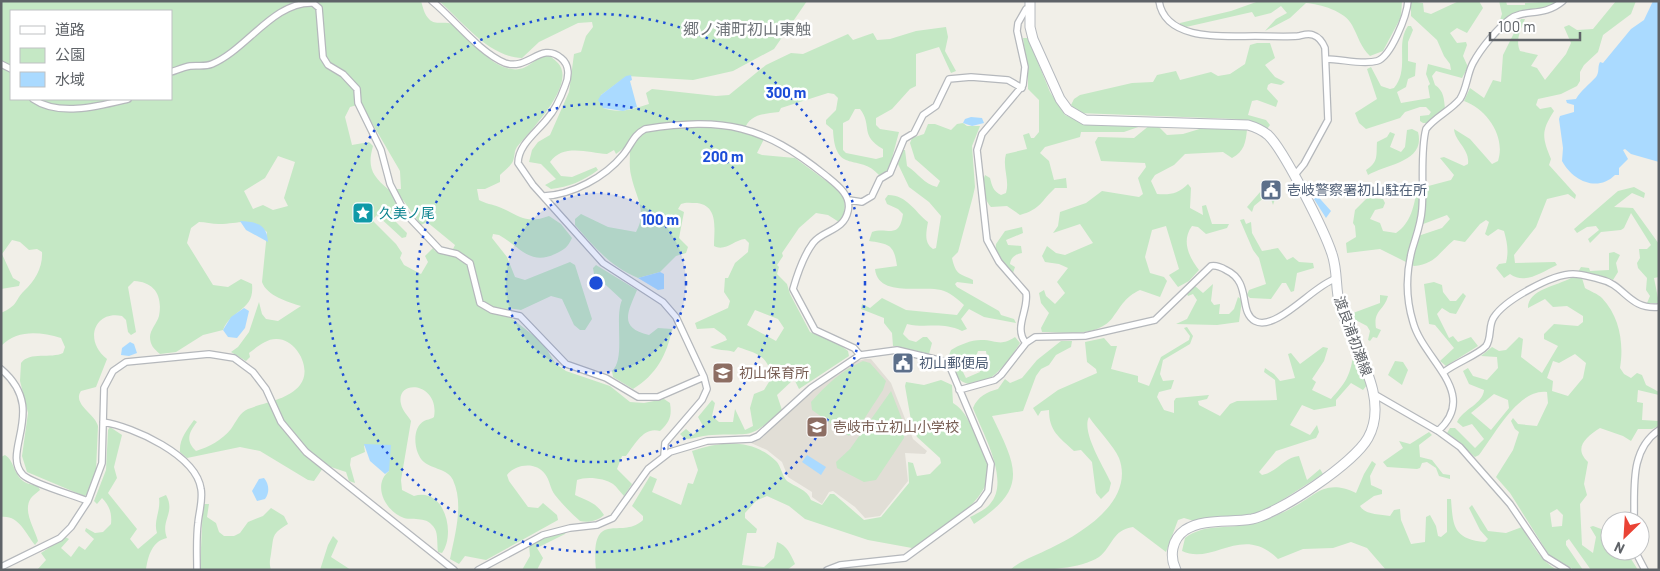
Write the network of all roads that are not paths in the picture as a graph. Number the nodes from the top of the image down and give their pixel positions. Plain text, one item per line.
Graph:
1 (432, 1) edge
2 (1159, 1) edge
3 (1408, 1) edge
4 (1563, 1) edge
5 (1030, 5) edge
6 (1326, 59) junction
7 (172, 72) edge
8 (1022, 88) junction
9 (35, 100) edge
10 (122, 100) edge
11 (1294, 176) junction
12 (544, 196) junction
13 (848, 200) junction
14 (1335, 279) junction
15 (1659, 307) edge
16 (1026, 344) junction
17 (860, 355) junction
18 (1, 369) edge
19 (1444, 372) junction
20 (704, 377) junction
21 (959, 390) junction
22 (1374, 394) junction
23 (103, 422) junction
24 (1659, 430) edge
25 (1438, 431) junction
26 (664, 455) junction
27 (88, 501) junction
28 (1635, 511) edge
29 (1, 567) edge
30 (198, 570) edge
31 (454, 570) edge
32 (478, 570) edge
33 (827, 570) edge
34 (1176, 570) edge
35 (1567, 570) edge

1 - 12 street
2 - 6 street
3 - 6 street
4 - 19 street
5 - 8 street
5 - 11 main road, 渡良浦初瀬線
6 - 11 street
7 - 20 street
8 - 13 street
8 - 16 street
9 - 10 street
11 - 14 main road, 渡良浦初瀬線
12 - 13 street
12 - 20 street
13 - 17 street
14 - 16 street
14 - 22 main road, 渡良浦初瀬線
15 - 19 street
16 - 21 street
17 - 21 street
17 - 26 street
18 - 27 street
19 - 25 street
20 - 26 street
21 - 33 street
22 - 25 street
22 - 34 main road, 渡良浦初瀬線
23 - 27 street
23 - 30 street
23 - 31 street
24 - 28 street
25 - 35 street
26 - 32 street
27 - 29 street

